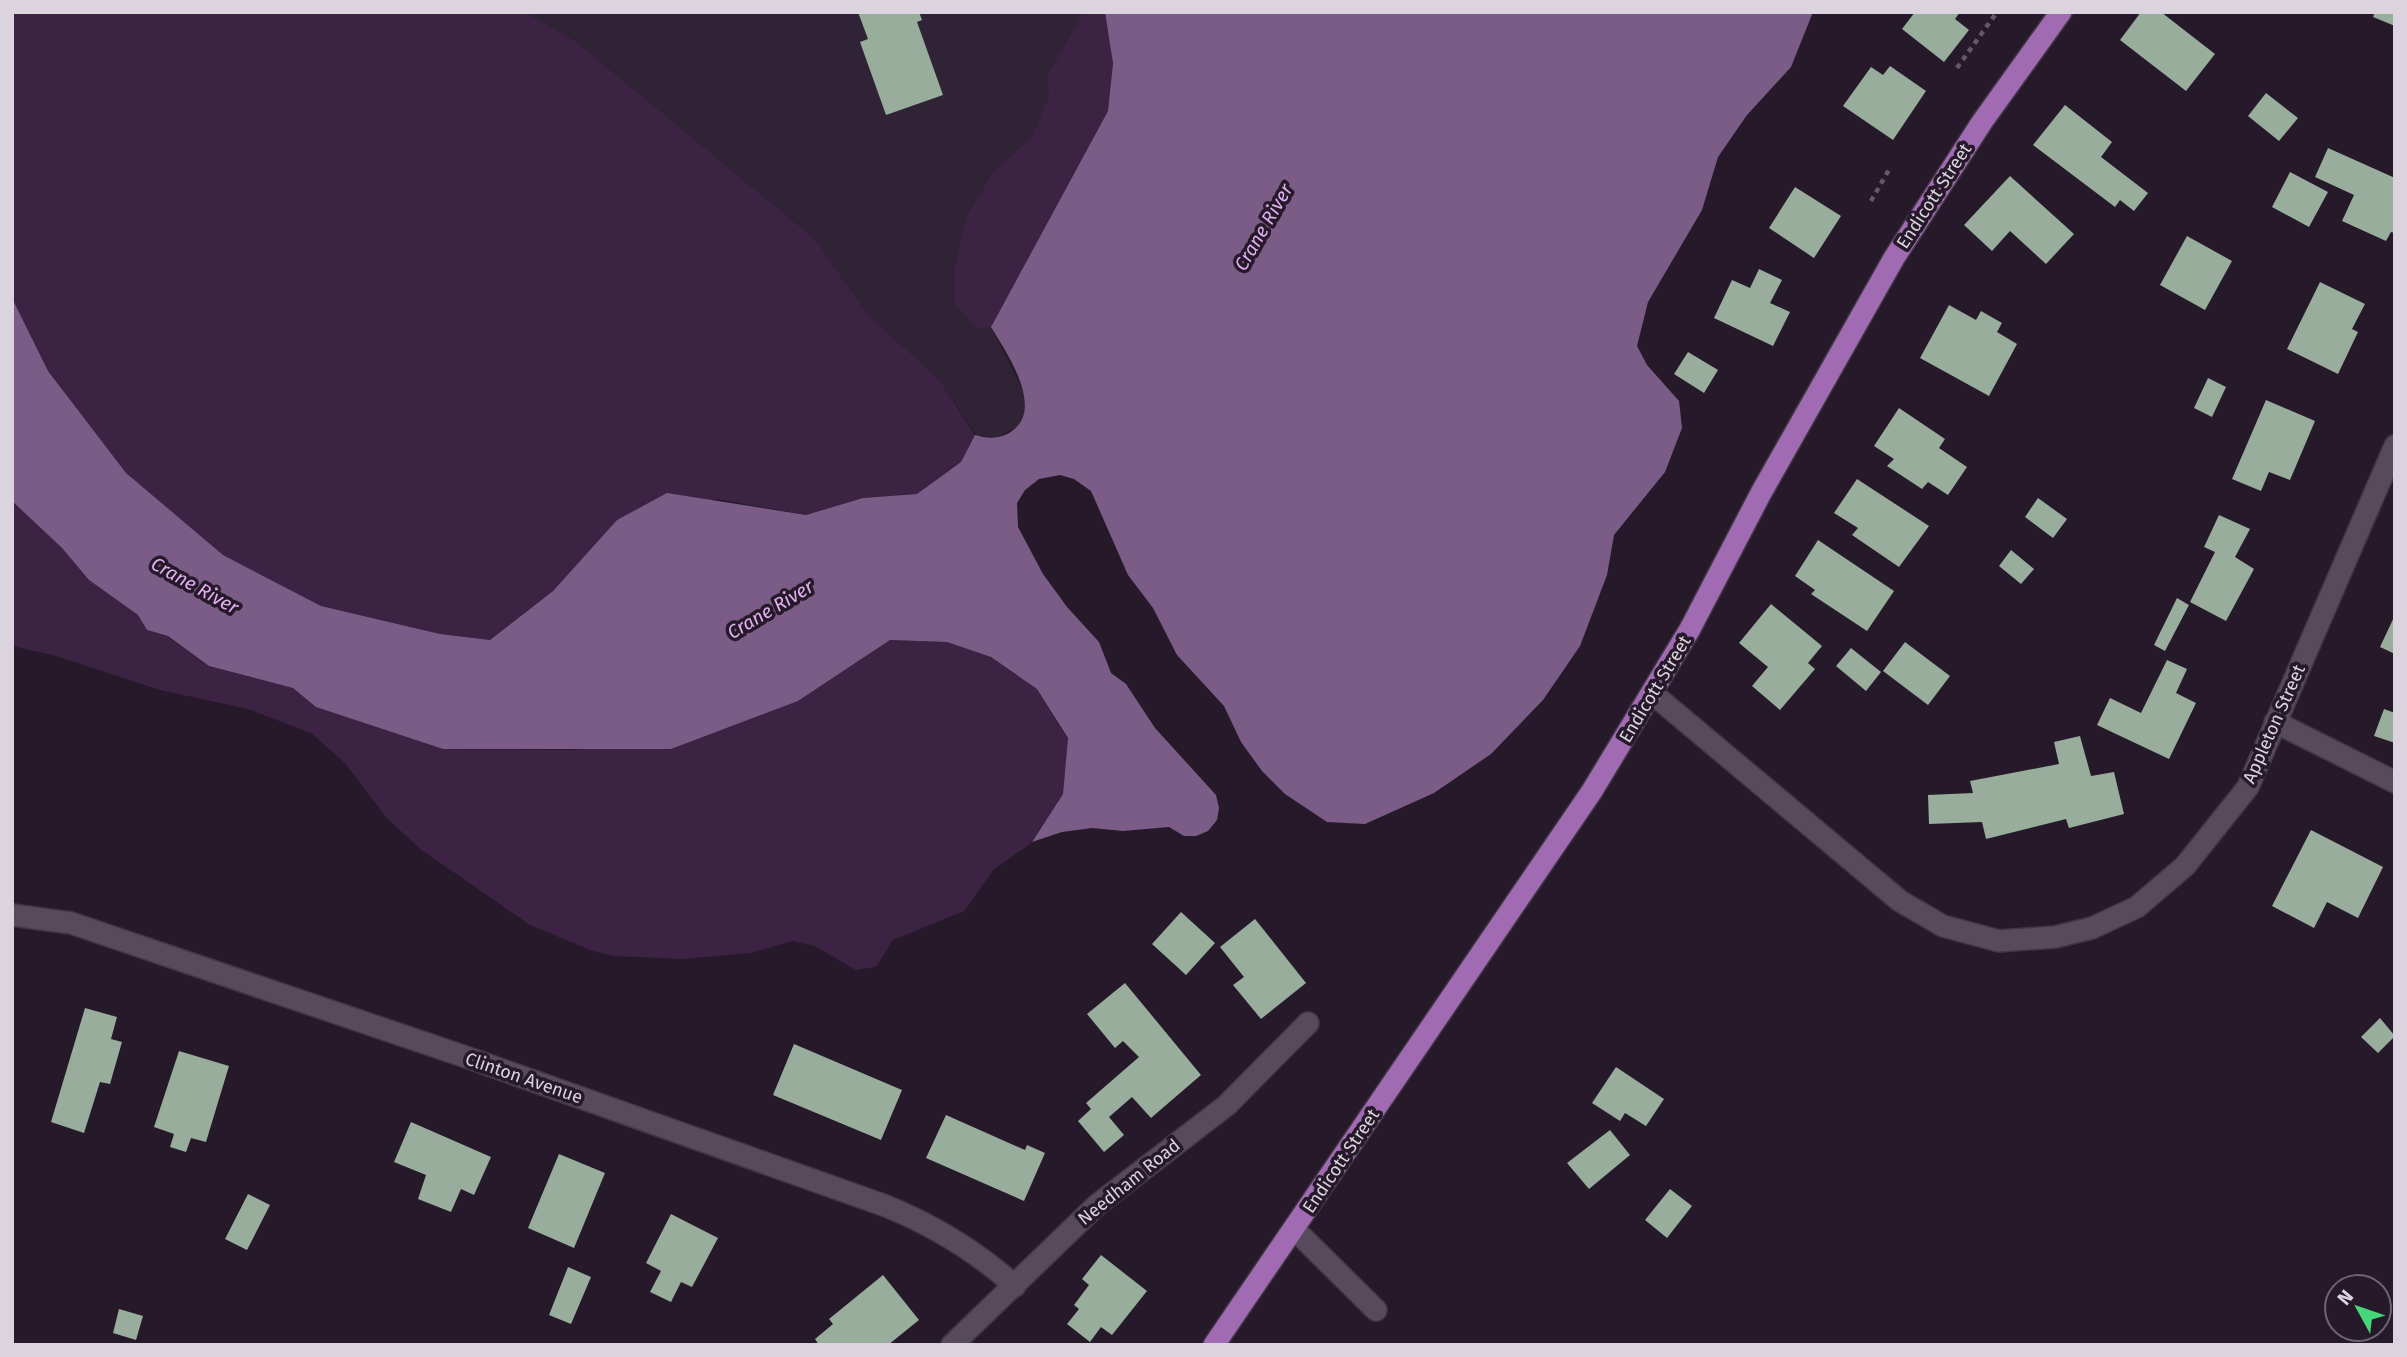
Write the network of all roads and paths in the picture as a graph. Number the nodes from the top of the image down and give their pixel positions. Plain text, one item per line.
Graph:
1 (1997, 12) edge
2 (2061, 12) edge
3 (1957, 68) dead end
4 (1891, 168) dead end
5 (1871, 201) dead end
6 (2395, 446) edge
7 (1653, 694) junction
8 (2275, 722) junction
9 (2395, 782) edge
10 (12, 915) edge
11 (1308, 1023) dead end
12 (1294, 1229) junction
13 (1015, 1286) junction
14 (1376, 1310) dead end
15 (952, 1345) edge
16 (1214, 1345) edge

1 - 3 path
2 - 7 main road, Endicott Street
4 - 5 path
6 - 8 street, Appleton Street
7 - 8 street, Appleton Street
7 - 12 main road, Endicott Street
8 - 9 street
10 - 13 street, Clinton Avenue
11 - 13 street, Needham Road
12 - 14 street
12 - 16 main road, Endicott Street
13 - 15 street, Needham Road

